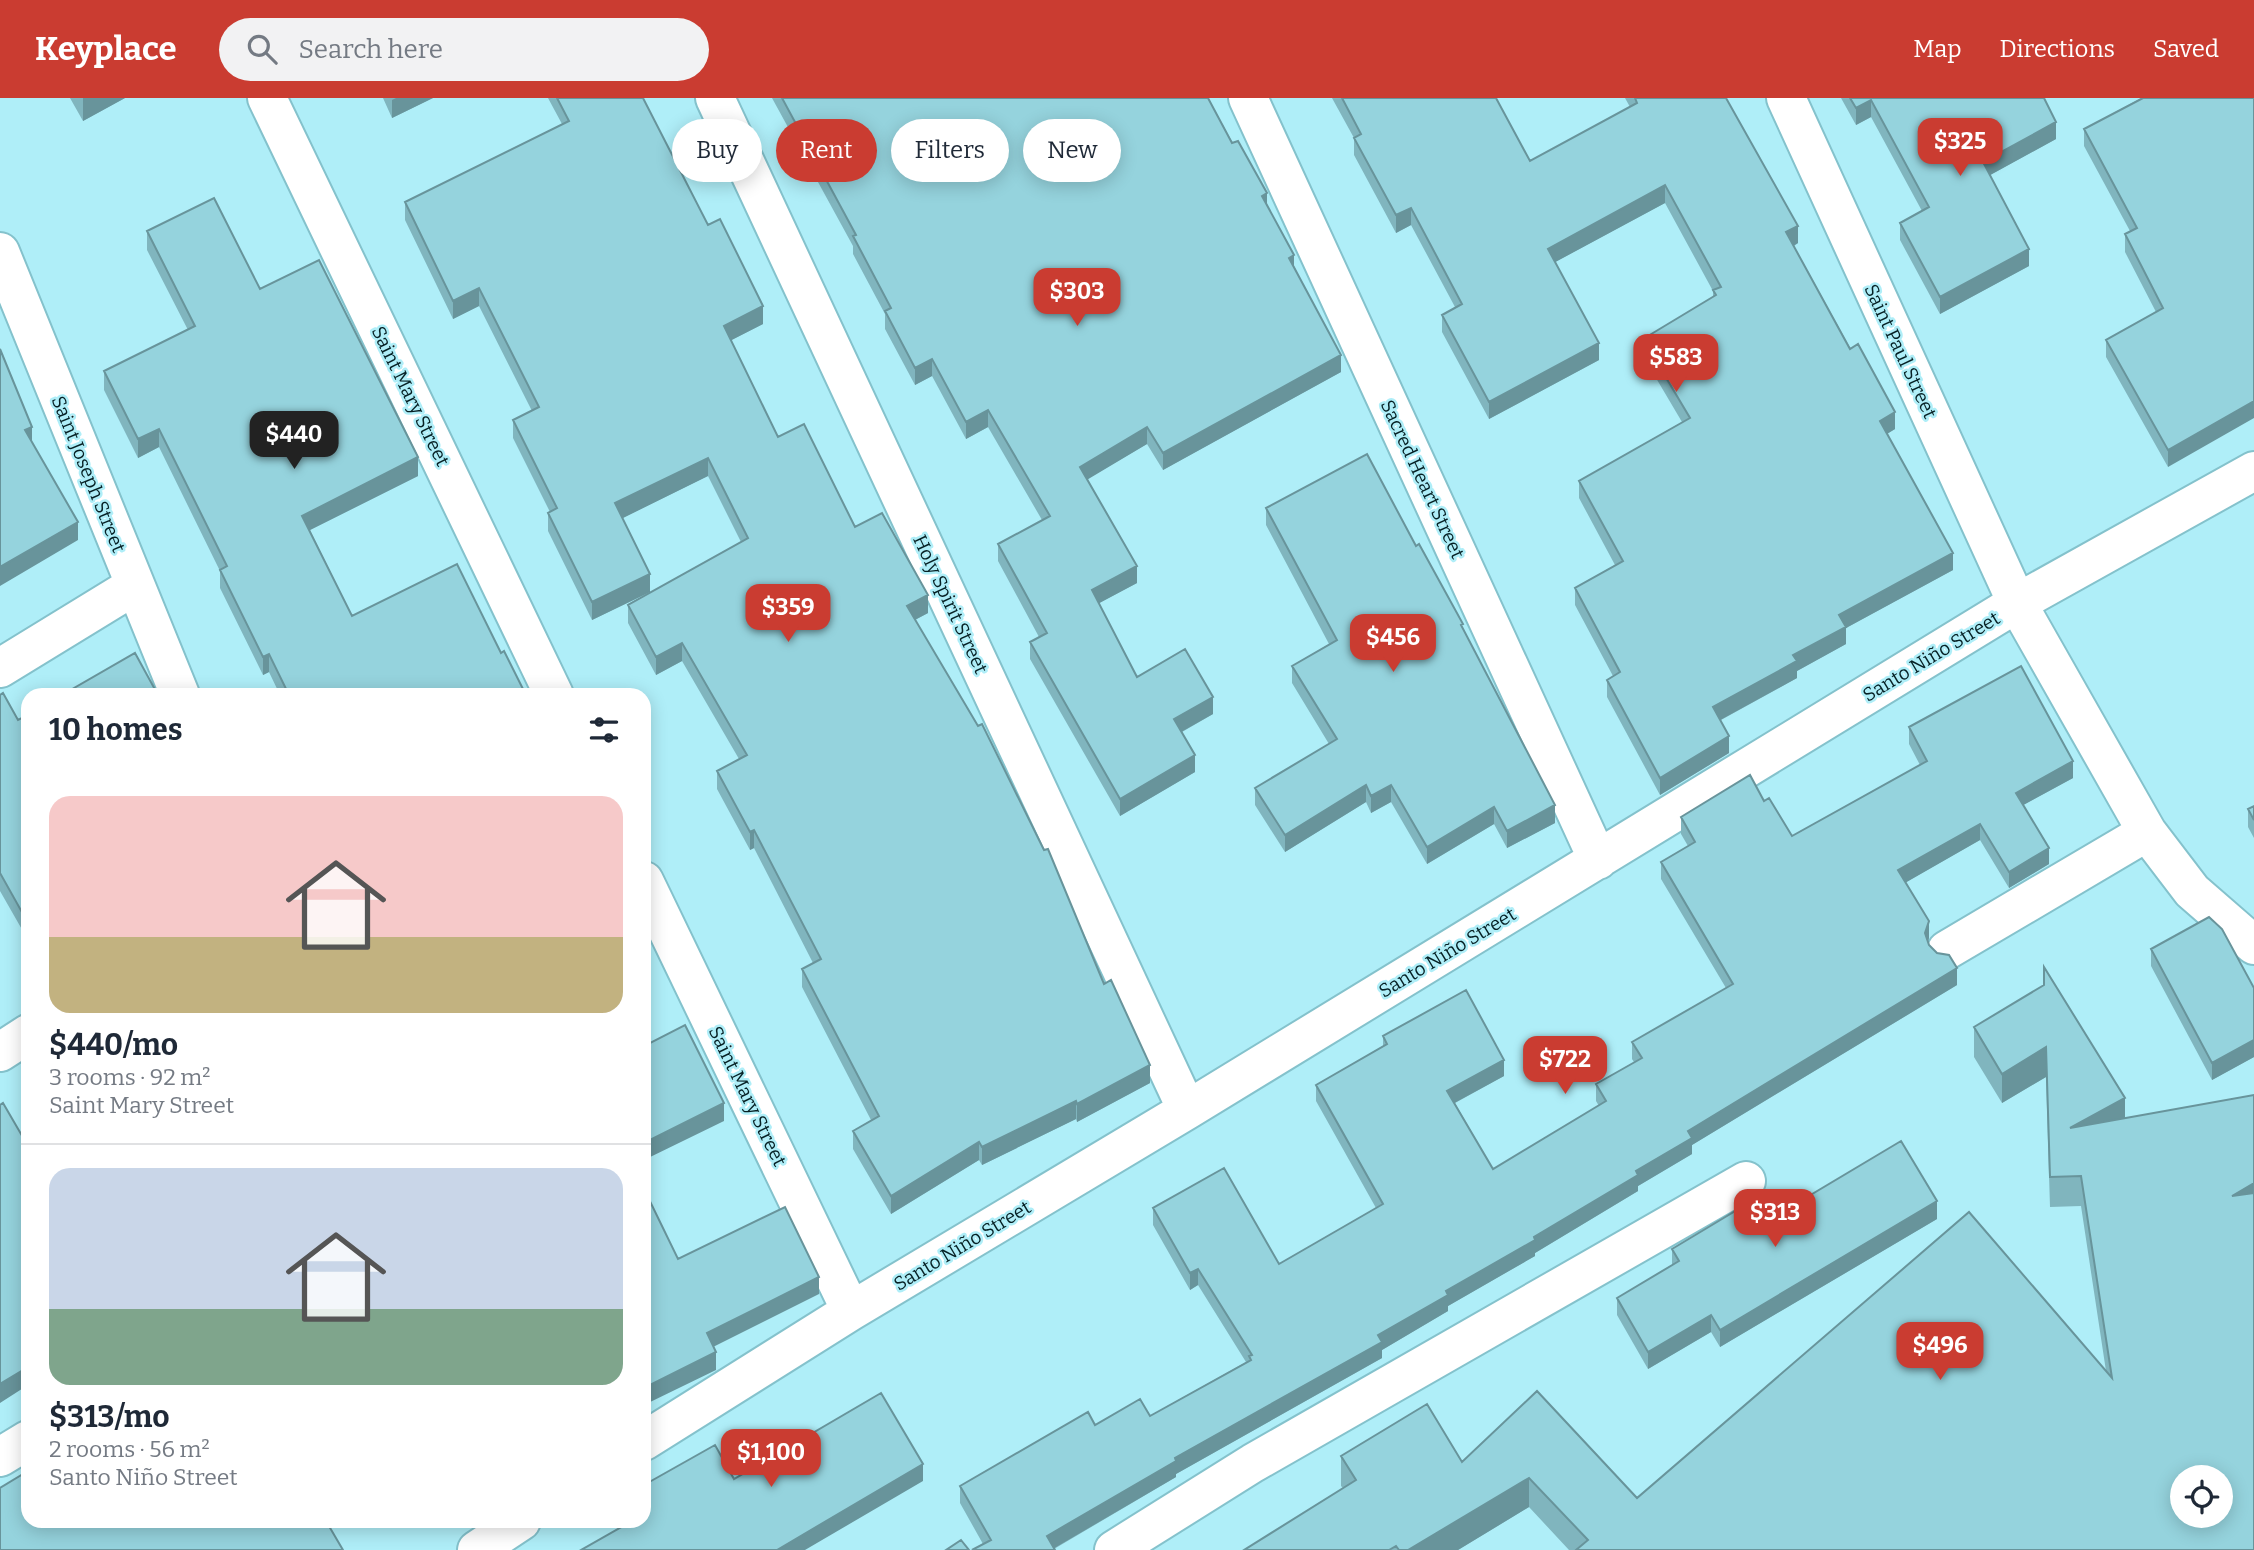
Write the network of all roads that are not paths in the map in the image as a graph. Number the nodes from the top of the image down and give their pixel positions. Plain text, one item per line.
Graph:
1 (267, 98) edge
2 (716, 98) edge
3 (1248, 98) edge
4 (1786, 98) edge
5 (0, 252) edge
6 (2254, 471) edge
7 (134, 586) junction
8 (2017, 603) junction
9 (0, 667) edge
10 (177, 688) edge
11 (551, 688) edge
12 (2147, 832) junction
13 (1598, 860) junction
14 (651, 896) edge
15 (2254, 945) edge
16 (1947, 950) dead end
17 (21, 1038) edge
18 (0, 1052) edge
19 (1187, 1110) junction
20 (1746, 1181) dead end
21 (851, 1311) junction
22 (651, 1437) edge
23 (21, 1444) edge
24 (0, 1457) edge
25 (510, 1528) edge
26 (477, 1550) edge
27 (1114, 1550) edge

1 - 11 street, Saint Mary Street
2 - 19 street, Holy Spirit Street
3 - 13 street, Sacred Heart Street
4 - 8 street, Saint Paul Street
5 - 7 street, Saint Joseph Street
6 - 8 street, Santo Niño Street
7 - 9 street
7 - 10 street, Saint Joseph Street
8 - 12 street, Saint Paul Street
8 - 13 street, Santo Niño Street
12 - 15 street, Saint Paul Street
12 - 16 street
13 - 19 street, Santo Niño Street
14 - 21 street, Saint Mary Street
17 - 18 street
19 - 21 street, Santo Niño Street
20 - 27 street
21 - 22 street, Santo Niño Street
23 - 24 street
25 - 26 street

